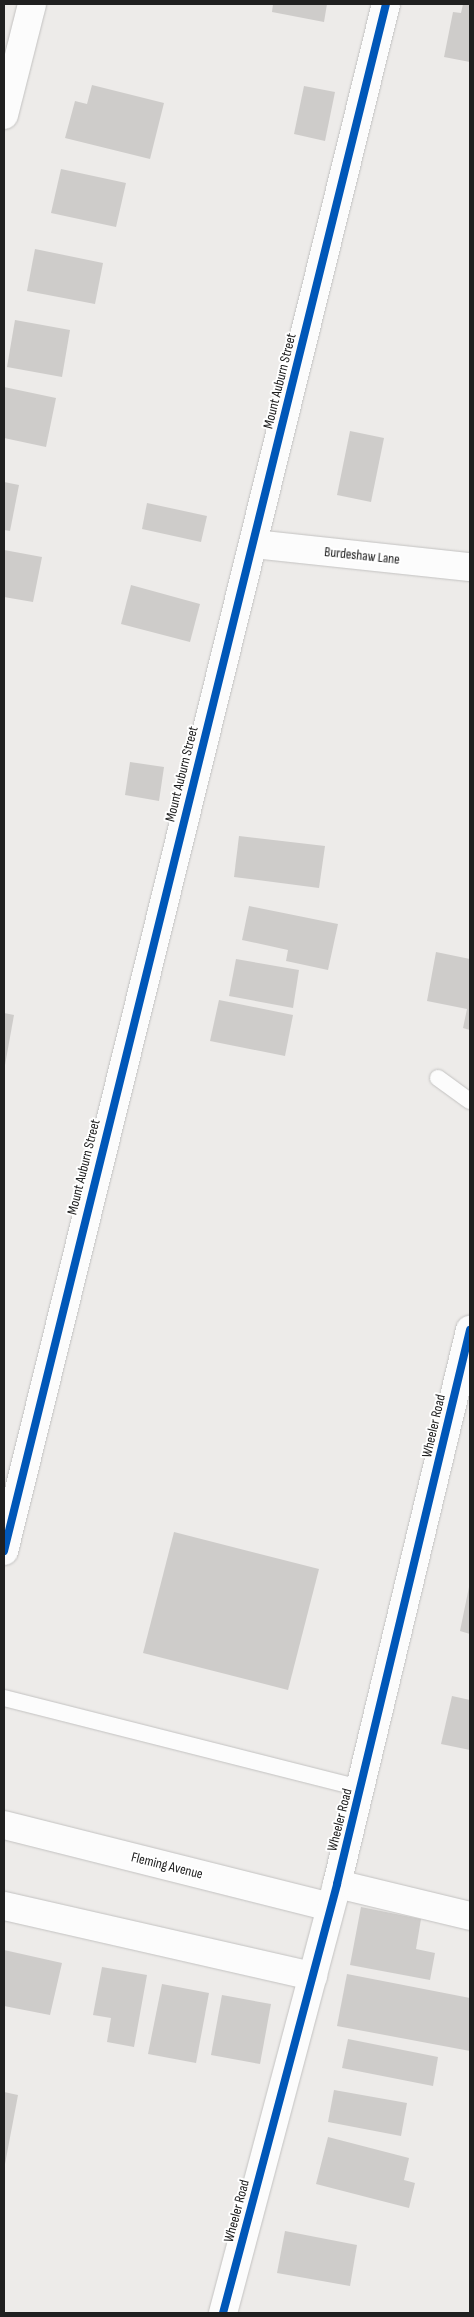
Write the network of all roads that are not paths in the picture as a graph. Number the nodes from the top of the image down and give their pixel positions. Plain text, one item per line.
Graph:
1 (32, 4) edge
2 (386, 4) edge
3 (4, 115) edge
4 (254, 544) junction
5 (470, 567) edge
6 (438, 1078) dead end
7 (470, 1100) edge
8 (470, 1330) edge
9 (4, 1551) edge
10 (4, 1698) edge
11 (360, 1788) junction
12 (4, 1825) edge
13 (334, 1896) junction
14 (4, 1906) edge
15 (470, 1916) edge
16 (313, 1976) junction
17 (223, 2313) edge

1 - 3 street
2 - 4 street, Mount Auburn Street
4 - 5 street, Burdeshaw Lane
4 - 9 street, Mount Auburn Street
6 - 7 lane
8 - 11 street, Wheeler Road
10 - 11 lane
11 - 13 street, Wheeler Road
12 - 13 street, Fleming Avenue
13 - 15 street, Fleming Avenue
13 - 16 street, Wheeler Road
14 - 16 street
16 - 17 street, Wheeler Road

